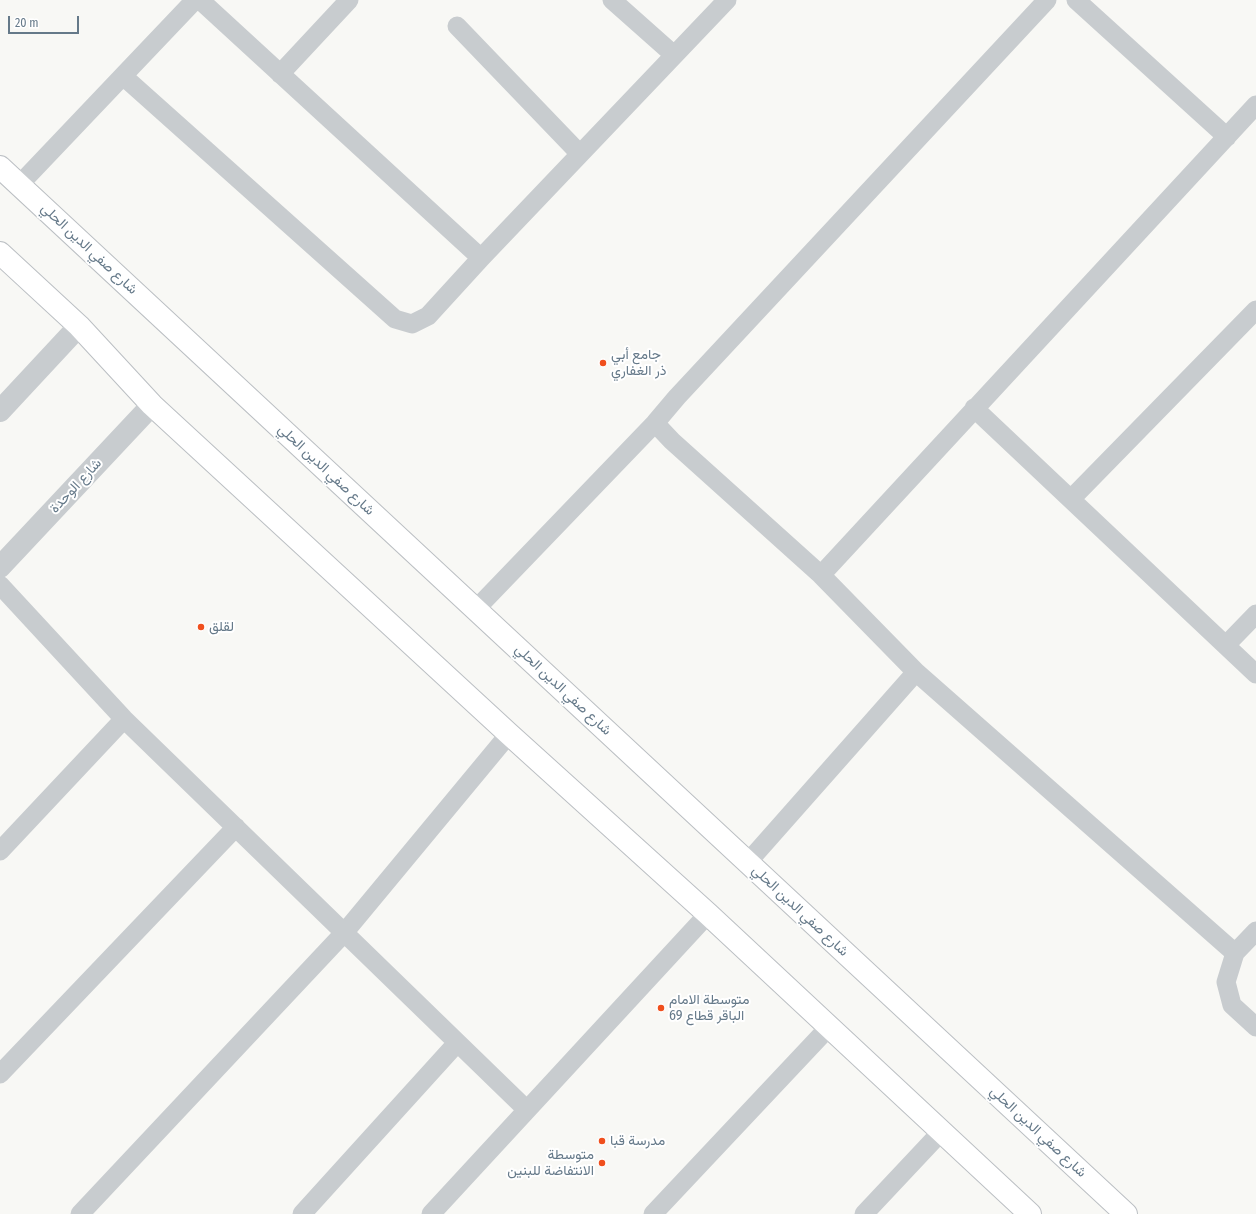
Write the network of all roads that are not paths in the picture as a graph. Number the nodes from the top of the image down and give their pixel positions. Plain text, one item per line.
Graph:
1 (195, 0) edge
2 (200, 0) edge
3 (350, 0) edge
4 (612, 0) edge
5 (727, 0) edge
6 (1047, 0) edge
7 (1076, 0) edge
8 (457, 26) dead end
9 (674, 55) junction
10 (280, 74) junction
11 (123, 76) junction
12 (1256, 105) edge
13 (1227, 137) junction
14 (580, 154) junction
15 (0, 167) edge
16 (20, 184) junction
17 (0, 253) edge
18 (481, 258) junction
19 (1256, 310) edge
20 (79, 326) junction
21 (152, 405) junction
22 (974, 408) junction
23 (0, 411) edge
24 (655, 423) junction
25 (1071, 499) junction
26 (0, 567) edge
27 (821, 575) junction
28 (0, 585) edge
29 (476, 609) junction
30 (1256, 614) edge
31 (1226, 645) junction
32 (916, 672) junction
33 (1256, 674) edge
34 (124, 719) junction
35 (510, 734) junction
36 (236, 827) junction
37 (0, 851) edge
38 (748, 862) junction
39 (708, 914) junction
40 (1256, 931) edge
41 (344, 933) junction
42 (1235, 953) junction
43 (829, 1027) junction
44 (1256, 1027) edge
45 (457, 1043) junction
46 (0, 1074) edge
47 (527, 1110) junction
48 (942, 1131) junction
49 (80, 1214) edge
50 (302, 1214) edge
51 (433, 1214) edge
52 (653, 1214) edge
53 (864, 1214) edge
54 (1030, 1214) edge
55 (1126, 1214) edge

1 - 11 street
2 - 10 street
3 - 10 street
4 - 9 street
5 - 9 street
6 - 24 street
7 - 13 street
8 - 14 street
9 - 14 street
10 - 18 street
11 - 16 street
11 - 18 street
12 - 13 street
13 - 22 street
14 - 18 street
15 - 16 main road, شارع صفي الدين الحلي
16 - 29 main road, شارع صفي الدين الحلي
17 - 20 main road
19 - 25 street
20 - 21 main road
20 - 23 street
21 - 26 street, شارع الوحدة
21 - 35 main road
22 - 25 street
22 - 27 street
24 - 27 street
24 - 29 street
25 - 31 street
27 - 32 street
28 - 34 street
29 - 38 main road, شارع صفي الدين الحلي
30 - 31 street
31 - 33 street
32 - 38 street
32 - 42 street
34 - 36 street
34 - 37 street
35 - 39 main road
35 - 41 street
36 - 41 street
36 - 46 street
38 - 55 main road, شارع صفي الدين الحلي
39 - 43 main road
39 - 47 street
40 - 42 street
41 - 45 street
41 - 49 street
42 - 44 street
43 - 48 main road
43 - 52 street
45 - 47 street
45 - 50 street
47 - 51 street
48 - 53 street
48 - 54 main road

